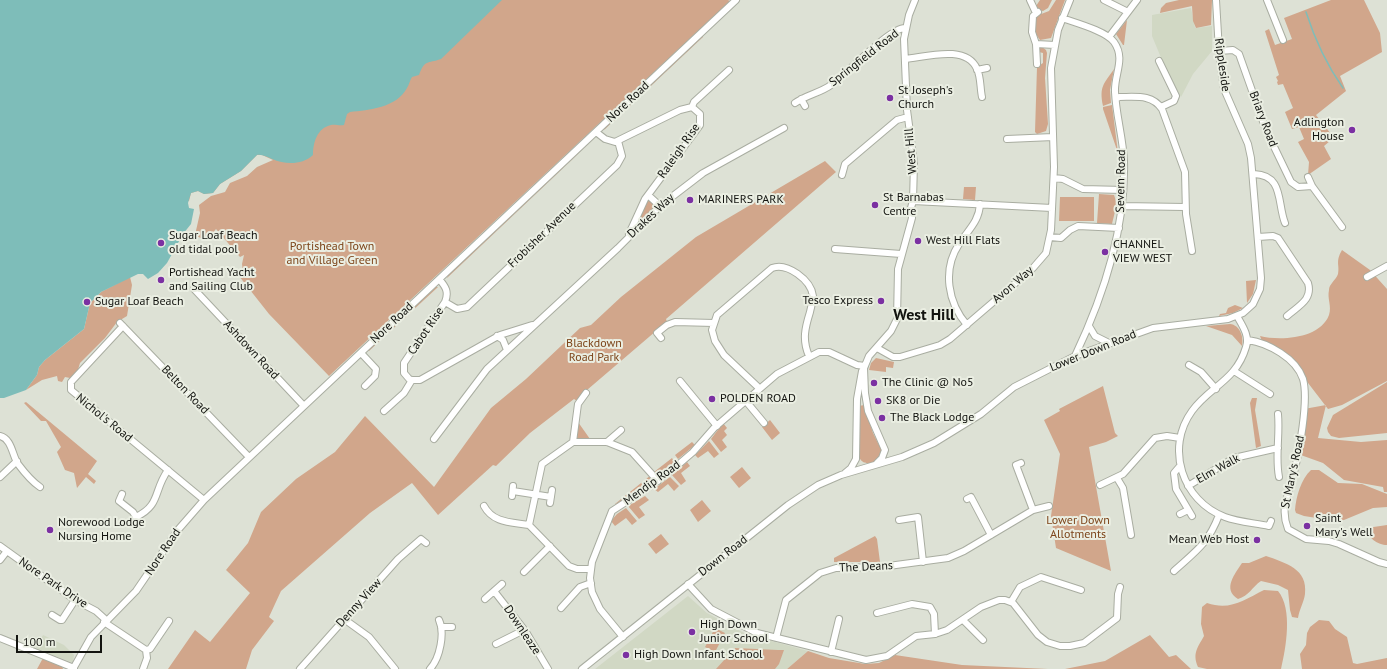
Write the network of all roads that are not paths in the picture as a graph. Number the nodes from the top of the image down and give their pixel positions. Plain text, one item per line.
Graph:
1 (736, 0) edge
2 (915, 0) edge
3 (1070, 0) edge
4 (1104, 0) edge
5 (1137, 0) edge
6 (1216, 0) edge
7 (1267, 0) edge
8 (1033, 1) edge
9 (1128, 12) junction
10 (1062, 18) junction
11 (905, 28) junction
12 (1109, 36) junction
13 (1283, 40) dead end
14 (1036, 44) junction
15 (1055, 45) junction
16 (1219, 51) junction
17 (906, 59) junction
18 (1159, 61) dead end
19 (1037, 64) dead end
20 (987, 68) dead end
21 (729, 70) dead end
22 (977, 70) junction
23 (982, 97) dead end
24 (801, 99) junction
25 (1116, 99) junction
26 (795, 103) dead end
27 (805, 106) dead end
28 (692, 107) junction
29 (1161, 108) junction
30 (908, 117) junction
31 (784, 128) dead end
32 (596, 132) junction
33 (1053, 137) junction
34 (1007, 139) dead end
35 (618, 141) junction
36 (1254, 174) junction
37 (842, 175) dead end
38 (1308, 177) dead end
39 (1054, 178) junction
40 (1312, 186) junction
41 (1123, 190) junction
42 (648, 195) junction
43 (913, 201) junction
44 (980, 204) junction
45 (660, 206) junction
46 (1122, 206) junction
47 (1185, 207) junction
48 (1052, 208) junction
49 (1290, 215) dead end
50 (1341, 223) dead end
51 (1119, 228) junction
52 (1050, 237) junction
53 (1258, 237) junction
54 (626, 241) junction
55 (835, 249) dead end
56 (1192, 251) dead end
57 (901, 254) junction
58 (1387, 266) edge
59 (1367, 276) dead end
60 (439, 279) junction
61 (192, 298) dead end
62 (445, 302) junction
63 (1289, 311) dead end
64 (1237, 316) junction
65 (714, 323) junction
66 (122, 324) joint
67 (534, 324) junction
68 (967, 325) junction
69 (1089, 326) junction
70 (497, 336) junction
71 (661, 338) dead end
72 (1248, 340) junction
73 (1109, 344) junction
74 (877, 348) junction
75 (507, 350) junction
76 (361, 352) junction
77 (809, 356) junction
78 (1075, 356) junction
79 (1193, 366) dead end
80 (865, 367) junction
81 (1234, 371) junction
82 (412, 380) junction
83 (679, 381) dead end
84 (1269, 385) dead end
85 (365, 386) dead end
86 (759, 388) junction
87 (1216, 389) junction
88 (586, 393) dead end
89 (857, 399) junction
90 (866, 399) junction
91 (745, 400) junction
92 (304, 406) junction
93 (384, 411) dead end
94 (1278, 414) dead end
95 (764, 423) dead end
96 (716, 426) junction
97 (621, 430) dead end
98 (0, 436) edge
99 (1180, 438) junction
100 (434, 439) dead end
101 (573, 442) junction
102 (607, 442) junction
103 (1278, 448) junction
104 (884, 450) junction
105 (249, 457) junction
106 (902, 457) junction
107 (856, 459) junction
108 (17, 461) junction
109 (874, 464) junction
110 (1016, 465) dead end
111 (1180, 466) junction
112 (168, 470) junction
113 (844, 473) junction
114 (0, 476) edge
115 (1279, 477) dead end
116 (1117, 478) junction
117 (658, 481) junction
118 (1100, 485) dead end
119 (1188, 486) junction
120 (40, 487) dead end
121 (552, 490) dead end
122 (513, 491) dead end
123 (122, 494) dead end
124 (535, 495) junction
125 (971, 497) dead end
126 (204, 500) junction
127 (484, 506) dead end
128 (1049, 506) dead end
129 (1033, 510) junction
130 (1188, 510) junction
131 (1180, 514) dead end
132 (1219, 515) junction
133 (1192, 516) dead end
134 (136, 517) junction
135 (899, 520) dead end
136 (1271, 521) dead end
137 (140, 524) dead end
138 (529, 525) junction
139 (1132, 531) dead end
140 (991, 535) junction
141 (422, 540) dead end
142 (0, 546) edge
143 (550, 546) junction
144 (7, 551) junction
145 (0, 560) edge
146 (923, 562) junction
147 (1387, 564) edge
148 (1176, 567) dead end
149 (590, 569) junction
150 (1044, 569) dead end
151 (524, 572) dead end
152 (1043, 577) junction
153 (591, 583) junction
154 (502, 584) dead end
155 (688, 584) junction
156 (1118, 590) dead end
157 (494, 591) junction
158 (1077, 591) dead end
159 (485, 598) dead end
160 (75, 600) junction
161 (1011, 602) junction
162 (561, 608) dead end
163 (879, 610) dead end
164 (52, 615) dead end
165 (344, 619) junction
166 (839, 619) dead end
167 (963, 620) junction
168 (105, 621) junction
169 (169, 621) dead end
170 (452, 627) dead end
171 (524, 630) junction
172 (935, 634) junction
173 (623, 637) junction
174 (0, 638) edge
175 (776, 638) junction
176 (980, 639) dead end
177 (496, 644) dead end
178 (146, 650) junction
179 (831, 652) junction
180 (74, 668) edge
181 (143, 669) edge
182 (300, 669) edge
183 (395, 669) edge
184 (430, 669) edge
185 (548, 669) edge
186 (582, 669) edge

1 - 32 street, Nore Road
2 - 11 street, West Hill
3 - 10 street, Avon Way
4 - 9 street
5 - 9 street
6 - 16 street, Rippleside
7 - 13 street
8 - 14 street
9 - 12 street
10 - 12 street
10 - 15 street, Avon Way
11 - 17 street, West Hill
11 - 24 street, Springfield Road
12 - 25 street, Severn Road
14 - 15 street
14 - 19 street
15 - 33 street, Avon Way
16 - 36 street, Rippleside
16 - 40 street, Briary Road
17 - 22 street
17 - 30 street, West Hill
18 - 29 street
20 - 22 street
21 - 28 street, Raleigh Rise
22 - 23 street
24 - 26 street, Springfield Road
24 - 27 street
25 - 29 street
25 - 41 street, Severn Road
28 - 35 street, Raleigh Rise
28 - 42 street, Raleigh Rise
29 - 47 street
30 - 37 street
30 - 43 street, West Hill
31 - 45 street, Drakes Way
32 - 35 street
32 - 60 street, Nore Road
33 - 34 street
33 - 39 street, Avon Way
35 - 62 street, Frobisher Avenue
36 - 49 street
36 - 53 street, Rippleside
38 - 40 street
39 - 41 street
39 - 48 street, Avon Way
40 - 50 street
41 - 46 street, Severn Road
42 - 45 street
42 - 54 street, Raleigh Rise
43 - 44 street
43 - 57 street, West Hill
44 - 48 street
44 - 68 street
45 - 54 street, Drakes Way
46 - 47 street
46 - 51 street, Severn Road
47 - 56 street
48 - 52 street, Avon Way
51 - 52 street
51 - 69 street, Severn Road
52 - 68 street, Avon Way
53 - 63 street
53 - 64 street, Rippleside
54 - 67 street, Drakes Way
55 - 57 street
57 - 74 street, West Hill
58 - 59 street
60 - 62 street, Cabot Rise
60 - 76 street, Nore Road
61 - 92 street, Ashdown Road
62 - 82 street, Cabot Rise
64 - 72 street
64 - 73 street, Lower Down Road
65 - 71 street
65 - 77 street
65 - 86 street
66 - 105 street, Belton Road
66 - 112 street, Nichol's Road
67 - 70 street, Drakes Way
67 - 75 street, Drakes Way
68 - 74 street, Avon Way
69 - 73 street
69 - 78 street, Severn Road
70 - 75 street
70 - 82 street
72 - 81 street
72 - 147 street, St Mary's Road
73 - 78 street, Lower Down Road
74 - 80 street, West Hill
75 - 100 street, Drakes Way
76 - 85 street
76 - 92 street, Nore Road
77 - 80 street, Mendip Road
77 - 86 street, Mendip Road
78 - 106 street, Lower Down Road
79 - 87 street
80 - 89 street, West Hill
80 - 90 street
81 - 84 street
81 - 87 street
82 - 93 street
83 - 96 street
86 - 91 street, Mendip Road
87 - 99 street
88 - 101 street
89 - 90 street
89 - 107 street, West Hill
90 - 104 street
91 - 95 street
91 - 96 street, Mendip Road
92 - 105 street, Nore Road
94 - 103 street
96 - 117 street, Mendip Road
97 - 102 street
98 - 108 street
99 - 111 street
99 - 116 street
101 - 102 street
101 - 124 street
102 - 117 street
103 - 115 street
103 - 119 street, Elm Walk
104 - 106 street
104 - 109 street
105 - 126 street, Nore Road
106 - 109 street, Lower Down Road
107 - 109 street
107 - 113 street
108 - 114 street
108 - 120 street
109 - 113 street, Down Road
110 - 129 street
111 - 119 street
111 - 130 street
112 - 126 street, Nichol's Road
112 - 134 street
113 - 155 street, Down Road
116 - 118 street
116 - 139 street
117 - 149 street, Mendip Road
119 - 132 street
121 - 124 street
122 - 124 street
123 - 134 street
124 - 138 street
125 - 140 street
126 - 168 street, Nore Road
127 - 138 street
128 - 129 street, The Deans
129 - 140 street, The Deans
130 - 131 street
130 - 133 street
132 - 136 street
132 - 148 street
134 - 137 street
135 - 146 street
138 - 143 street
140 - 146 street, The Deans
141 - 165 street, Denny View
142 - 144 street, Nore Park Drive
143 - 149 street
143 - 151 street
144 - 145 street
144 - 160 street, Nore Park Drive
146 - 175 street, The Deans
149 - 153 street, Mendip Road
150 - 152 street
152 - 158 street
152 - 161 street
153 - 162 street
153 - 173 street, Mendip Road
154 - 157 street
155 - 173 street, Down Road
155 - 175 street
156 - 161 street
157 - 159 street
157 - 171 street, Downleaze
160 - 164 street
160 - 168 street, Nore Park Drive
161 - 167 street
163 - 172 street
165 - 182 street, Denny View
165 - 183 street
166 - 179 street
167 - 172 street
167 - 176 street
168 - 178 street, Nore Park Drive
168 - 180 street, Nore Road
169 - 178 street
170 - 184 street
171 - 177 street
171 - 185 street, Downleaze
172 - 179 street
173 - 186 street, Down Road
174 - 180 street
175 - 179 street
178 - 181 street

